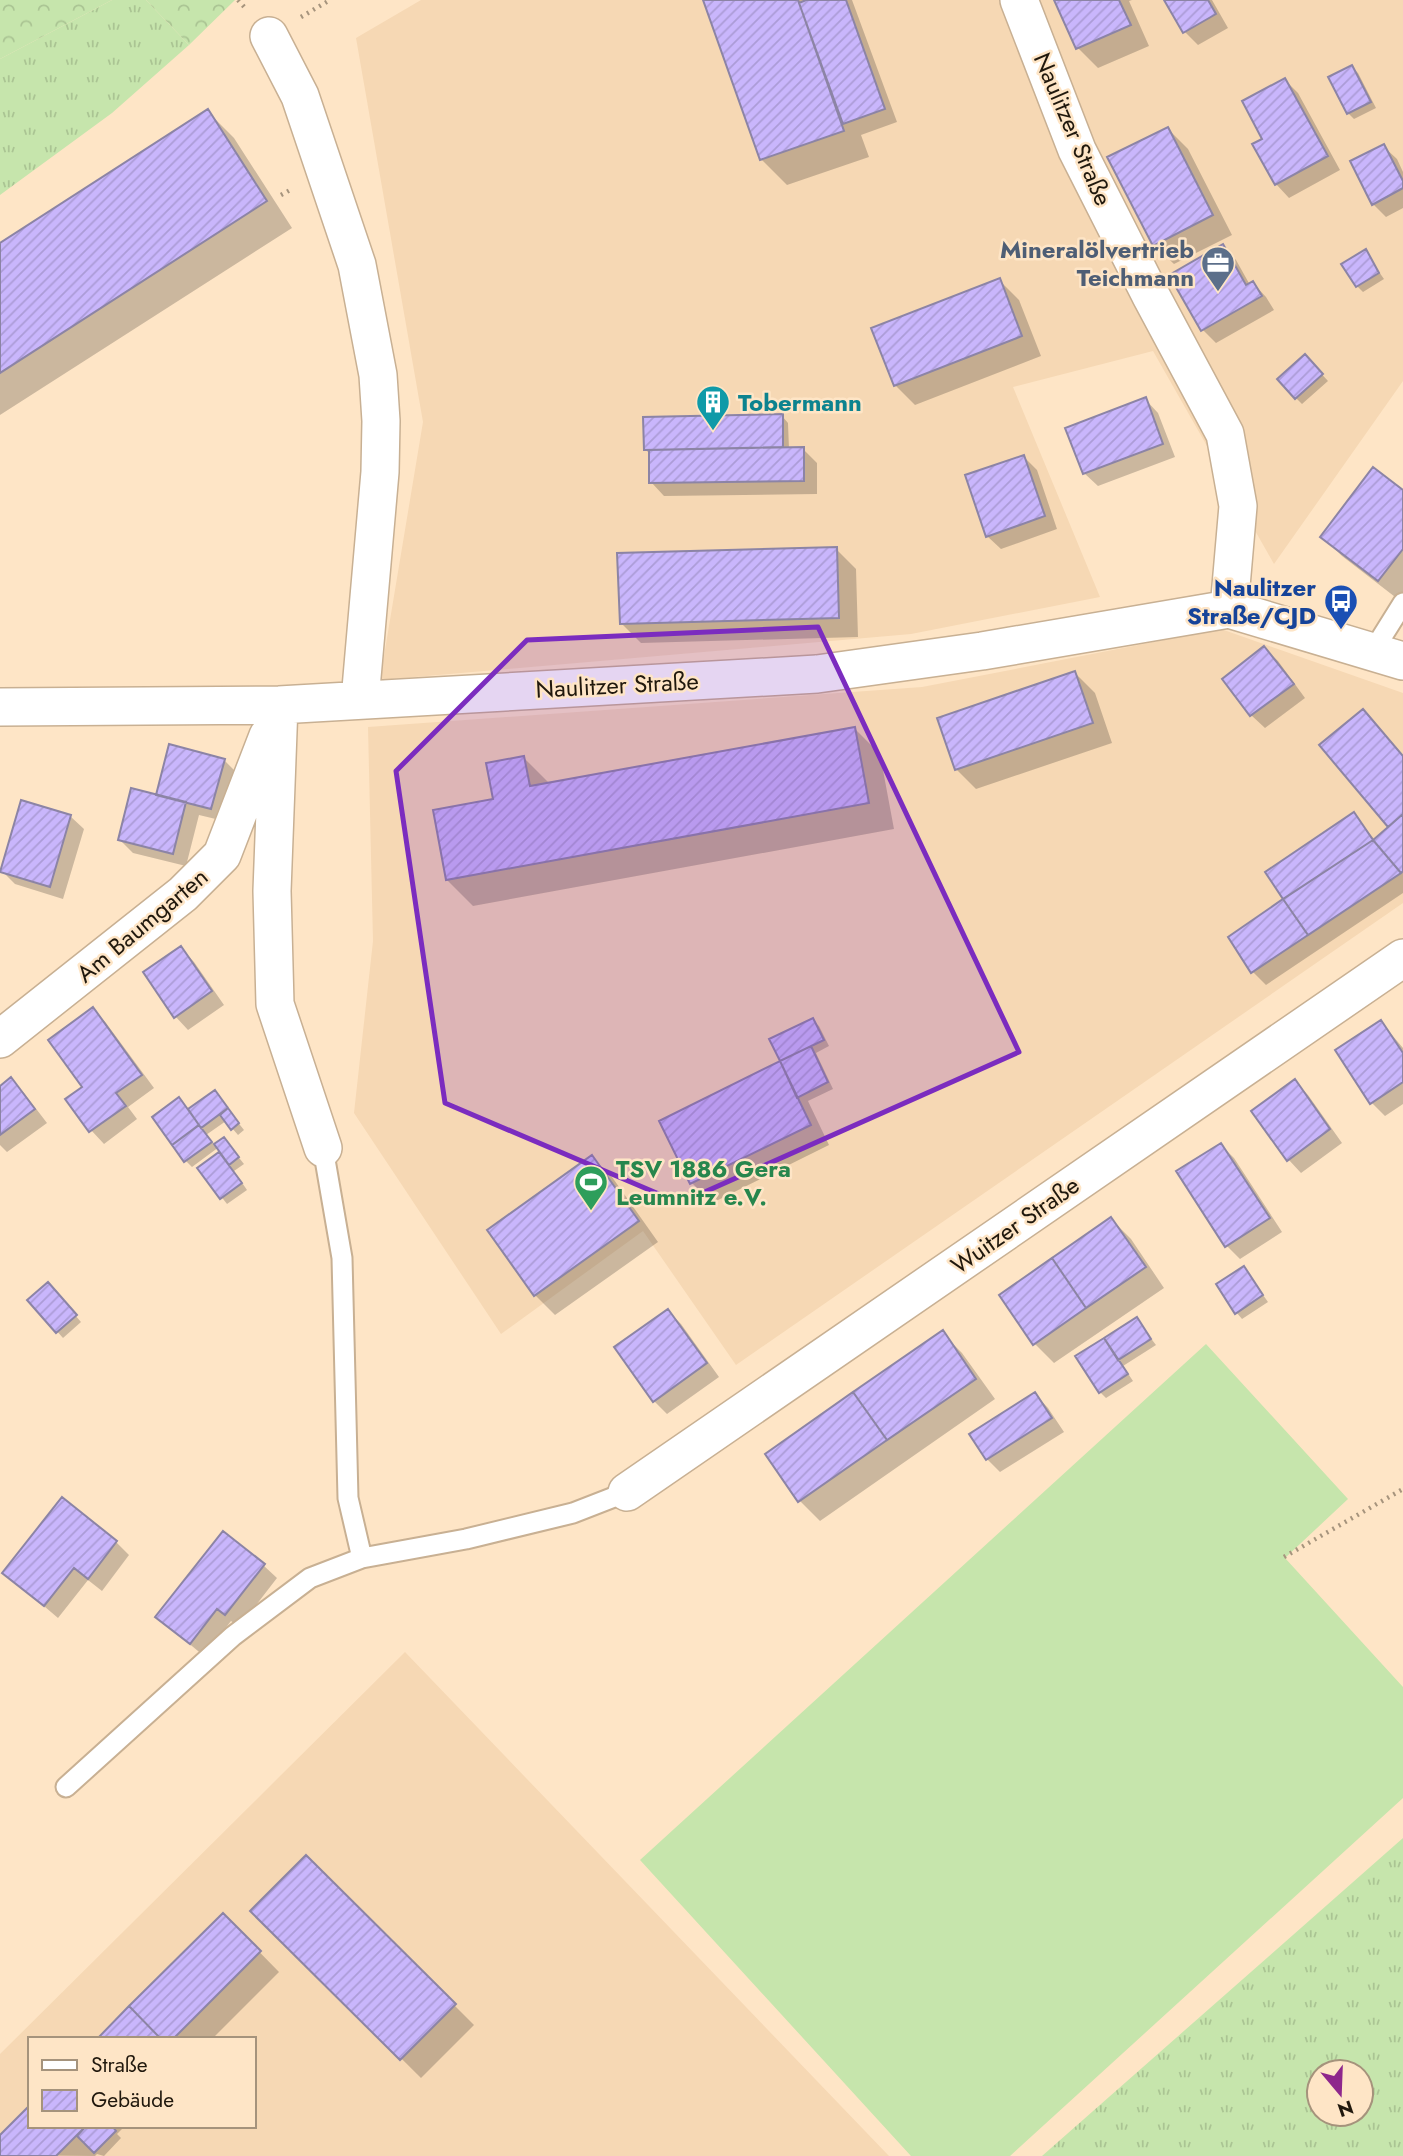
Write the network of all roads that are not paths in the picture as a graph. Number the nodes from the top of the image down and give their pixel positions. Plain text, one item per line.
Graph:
1 (1019, 0) edge
2 (269, 36) dead end
3 (1403, 603) edge
4 (1230, 609) junction
5 (1388, 656) edge
6 (360, 700) junction
7 (279, 705) junction
8 (0, 707) edge
9 (1403, 958) edge
10 (0, 1040) edge
11 (323, 1148) joint
12 (627, 1492) joint
13 (362, 1558) junction
14 (66, 1787) dead end

1 - 4 street, Naulitzer Straße
2 - 6 street
3 - 5 lane
4 - 5 street, Naulitzer Straße
4 - 6 street, Naulitzer Straße
6 - 7 street, Naulitzer Straße
7 - 8 street, Naulitzer Straße
7 - 10 street, Am Baumgarten
7 - 11 street
9 - 12 street, Wuitzer Straße
11 - 13 lane
12 - 13 lane
13 - 14 lane

